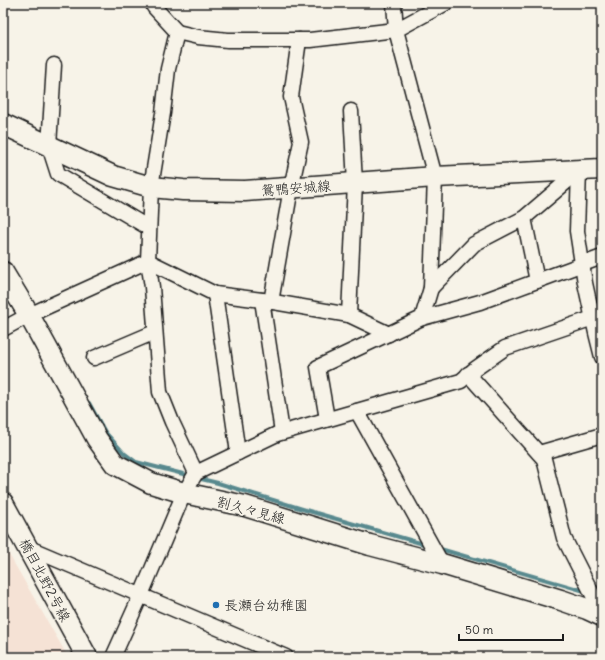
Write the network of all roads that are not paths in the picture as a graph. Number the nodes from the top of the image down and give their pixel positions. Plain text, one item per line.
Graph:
1 (155, 3) edge
2 (394, 3) edge
3 (446, 3) edge
4 (396, 30) junction
5 (177, 32) junction
6 (299, 40) junction
7 (54, 65) dead end
8 (351, 111) dead end
9 (3, 124) edge
10 (49, 146) junction
11 (602, 169) edge
12 (579, 171) junction
13 (435, 178) junction
14 (355, 183) junction
15 (151, 187) junction
16 (291, 188) junction
17 (524, 218) junction
18 (149, 228) junction
19 (602, 257) edge
20 (148, 261) junction
21 (582, 264) junction
22 (3, 272) edge
23 (537, 281) junction
24 (431, 288) junction
25 (215, 294) junction
26 (267, 301) junction
27 (595, 311) edge
28 (29, 315) junction
29 (349, 315) junction
30 (422, 318) junction
31 (3, 329) edge
32 (155, 332) junction
33 (389, 334) junction
34 (602, 357) edge
35 (94, 358) dead end
36 (468, 374) junction
37 (357, 411) junction
38 (327, 420) junction
39 (282, 432) junction
40 (602, 435) edge
41 (238, 453) junction
42 (539, 453) junction
43 (196, 473) junction
44 (184, 493) junction
45 (3, 503) edge
46 (27, 546) junction
47 (442, 564) junction
48 (141, 595) junction
49 (602, 615) edge
50 (87, 657) edge
51 (113, 657) edge
52 (286, 657) edge

1 - 5 street
2 - 4 street
3 - 4 street
4 - 6 street
4 - 13 street
5 - 6 street
5 - 15 street
6 - 16 street
7 - 10 street
8 - 14 street
9 - 10 street, 鴛鴨安城線
10 - 15 street, 鴛鴨安城線
10 - 18 street
11 - 12 street, 鴛鴨安城線
12 - 13 street, 鴛鴨安城線
12 - 17 street
12 - 21 street
13 - 14 street, 鴛鴨安城線
13 - 24 street
14 - 16 street, 鴛鴨安城線
14 - 29 street
15 - 16 street, 鴛鴨安城線
15 - 18 street
16 - 26 street
17 - 23 street
17 - 24 street
18 - 20 street
19 - 21 street
20 - 25 street
20 - 28 street
20 - 32 street
21 - 23 street
21 - 27 street
22 - 28 street, 割久々見線
23 - 30 street
24 - 30 street
25 - 26 street
25 - 41 street
26 - 29 street
26 - 39 street
27 - 34 street
27 - 36 street
28 - 31 street
28 - 44 street, 割久々見線
29 - 33 street
30 - 33 street
32 - 35 street
32 - 43 street
33 - 38 street
36 - 37 street
36 - 42 street
37 - 38 street
37 - 47 street
38 - 39 street
39 - 41 street
40 - 42 street
41 - 43 street
42 - 49 street
43 - 44 street
44 - 47 street, 割久々見線
44 - 48 street
45 - 46 street, 橋目北野2号線
46 - 48 street
46 - 50 street, 橋目北野2号線
47 - 49 street, 割久々見線
48 - 51 street
48 - 52 street

